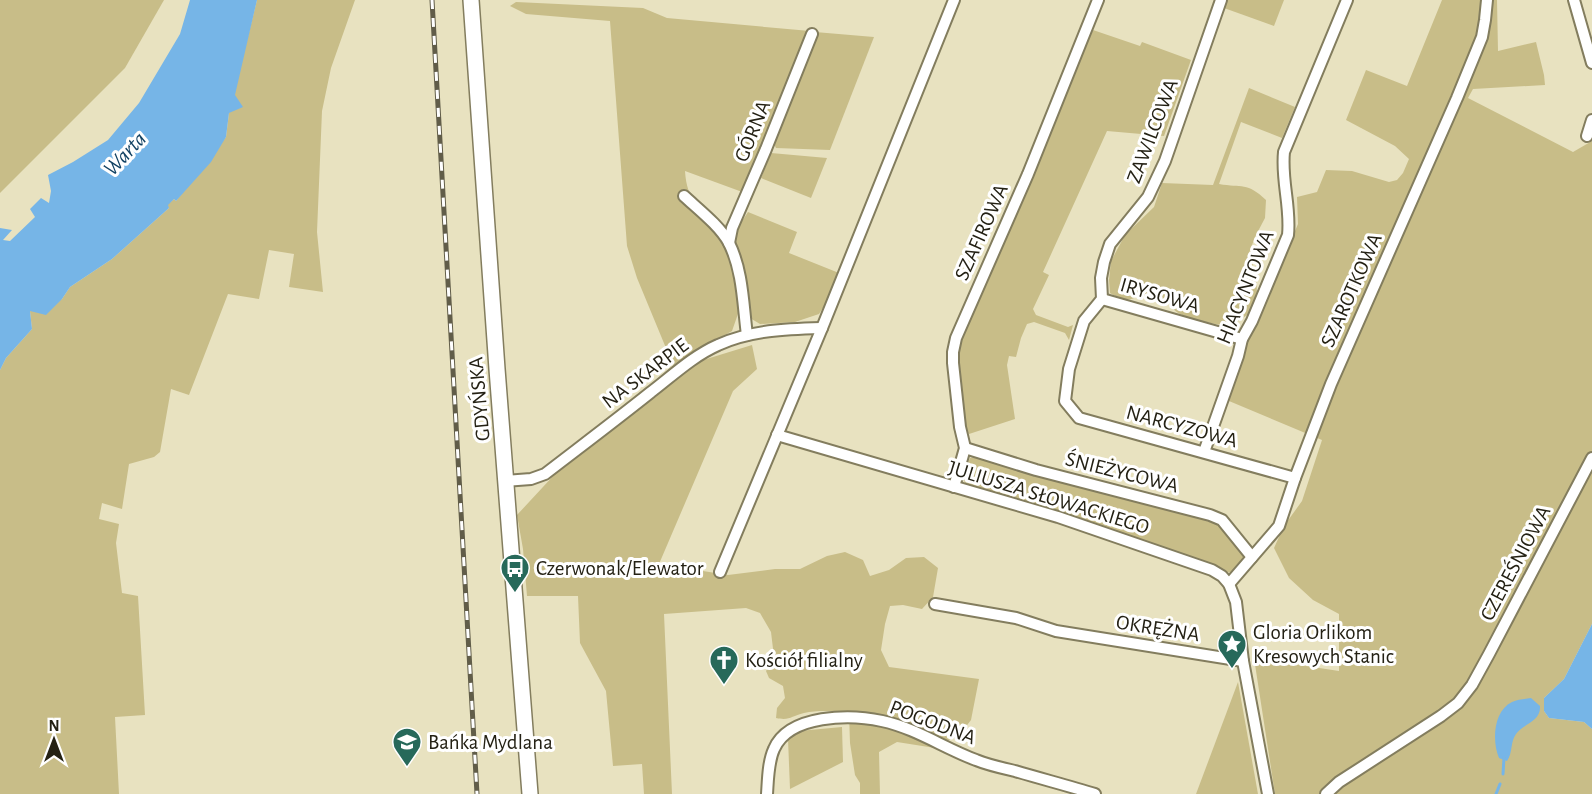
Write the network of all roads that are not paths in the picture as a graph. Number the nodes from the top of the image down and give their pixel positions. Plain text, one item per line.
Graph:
1 (471, 0) edge
2 (954, 0) edge
3 (1098, 0) edge
4 (1221, 0) edge
5 (1347, 0) edge
6 (1487, 0) edge
7 (1574, 0) edge
8 (812, 34) dead end
9 (1592, 63) edge
10 (1592, 120) edge
11 (1587, 136) dead end
12 (684, 196) dead end
13 (729, 243) junction
14 (1102, 299) junction
15 (822, 328) junction
16 (747, 335) junction
17 (1242, 339) junction
18 (777, 435) junction
19 (966, 448) junction
20 (1204, 452) junction
21 (1592, 458) edge
22 (1295, 478) junction
23 (506, 481) junction
24 (954, 487) junction
25 (1252, 557) junction
26 (720, 572) dead end
27 (1229, 584) junction
28 (935, 604) dead end
29 (1244, 661) junction
30 (530, 794) edge
31 (767, 794) edge
32 (1095, 794) edge
33 (1268, 794) edge
34 (1326, 794) edge

1 - 23 main road, GDYŃSKA
2 - 15 street
3 - 19 street, SZAFIROWA
4 - 14 street, ZAWILCOWA
5 - 17 street, HIACYNTOWA
6 - 22 street, SZAROTKOWA
7 - 9 street
8 - 13 street, GÓRNA
10 - 11 street
12 - 13 street
13 - 16 street
14 - 17 street, IRYSOWA
14 - 20 street, NARCYZOWA
15 - 16 street, NA SKARPIE
15 - 18 street
16 - 23 street, NA SKARPIE
17 - 20 street, HIACYNTOWA
18 - 24 street, JULIUSZA SŁOWACKIEGO
18 - 26 street
19 - 24 street
19 - 25 street, ŚNIEŻYCOWA
20 - 22 street, NARCYZOWA
21 - 34 street, CZEREŚNIOWA
22 - 25 street, SZAROTKOWA
23 - 30 main road, GDYŃSKA
24 - 27 street, JULIUSZA SŁOWACKIEGO
25 - 27 street, SZAROTKOWA
27 - 29 street
28 - 29 street, OKRĘŻNA
29 - 33 street
31 - 32 street, POGODNA

